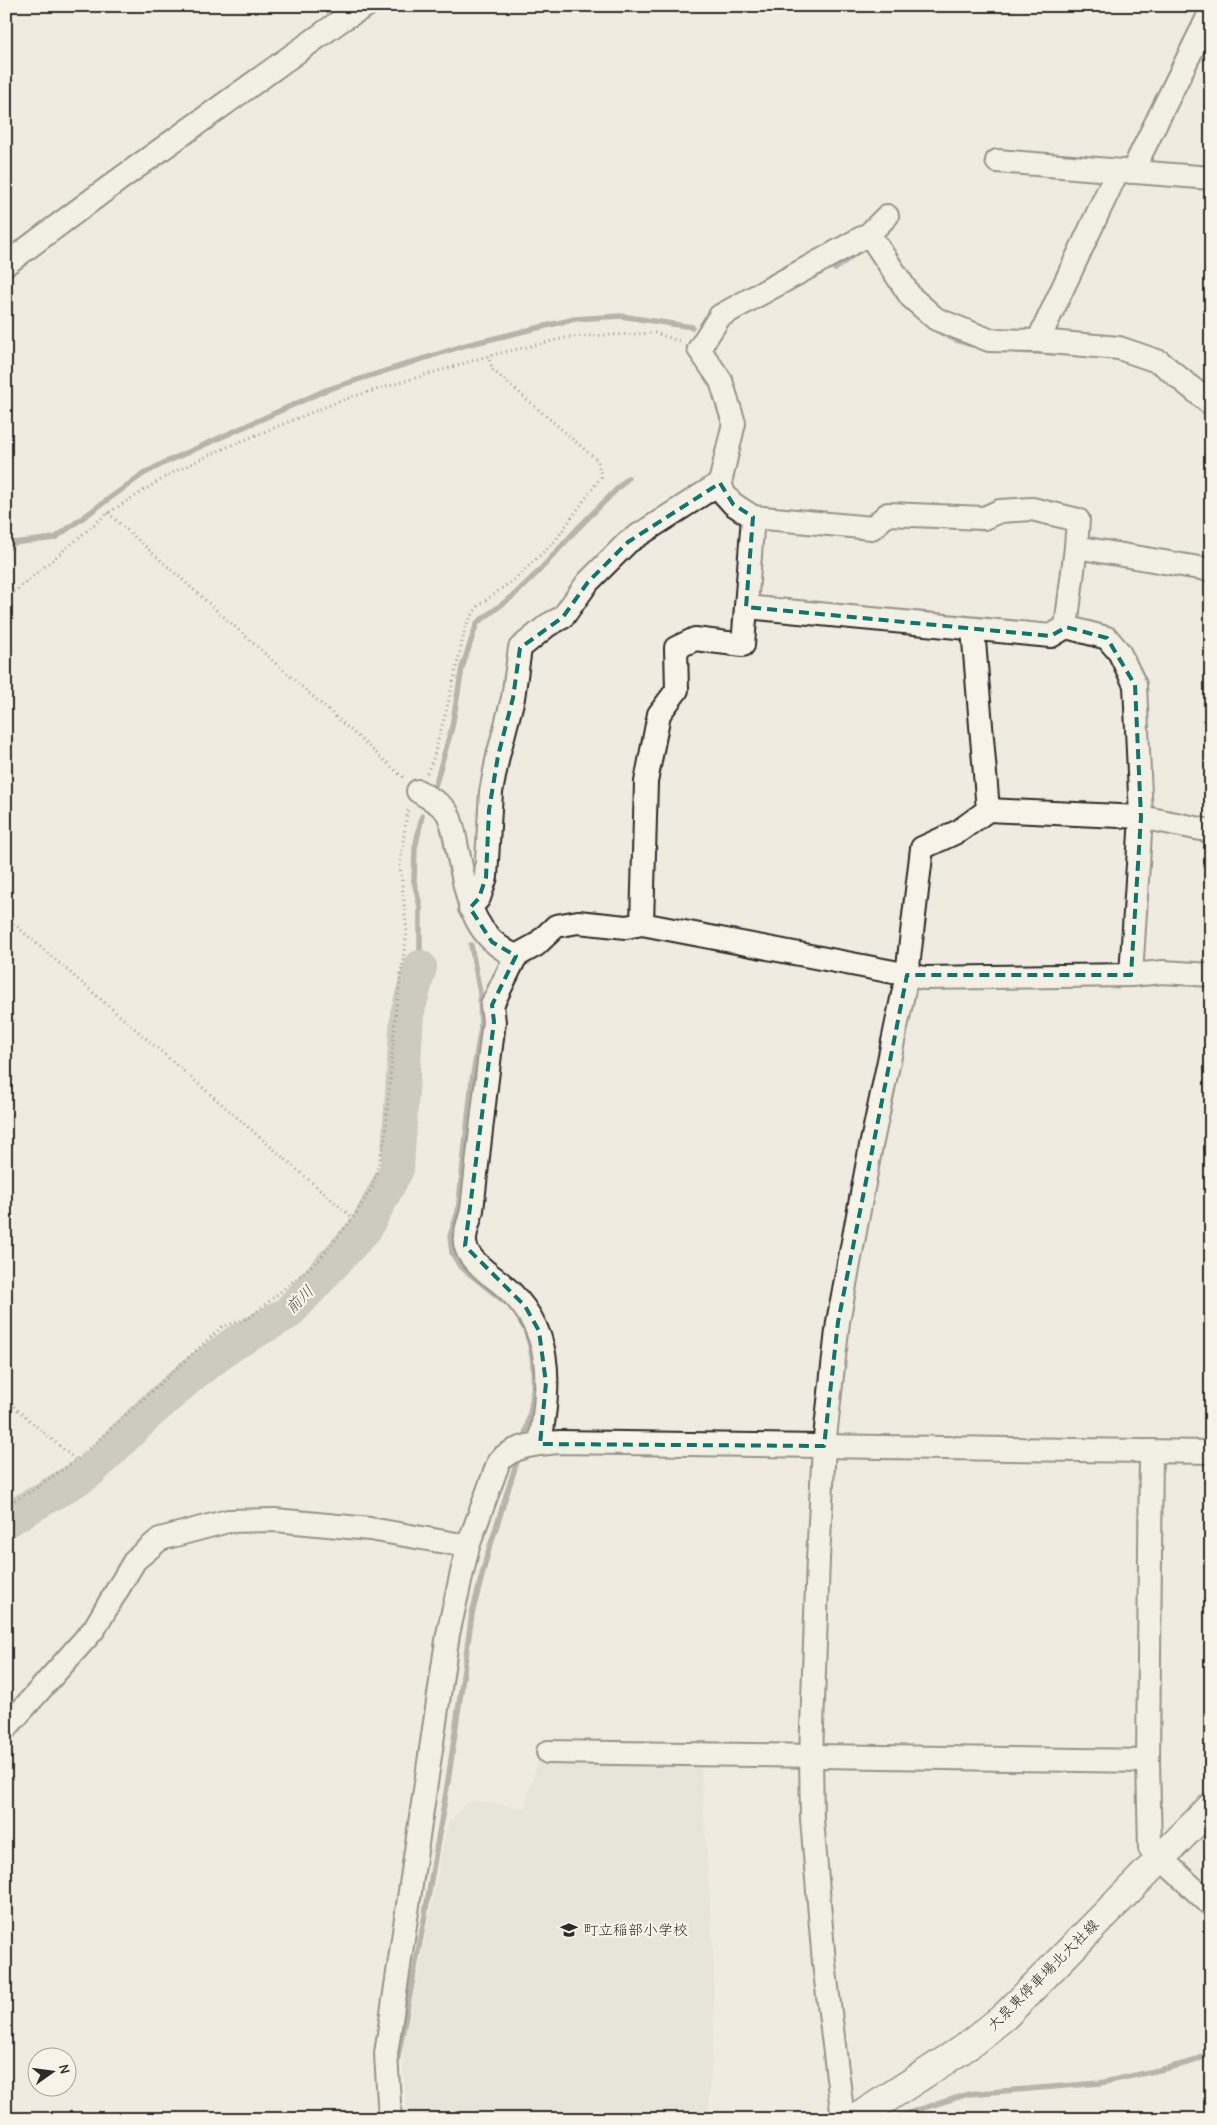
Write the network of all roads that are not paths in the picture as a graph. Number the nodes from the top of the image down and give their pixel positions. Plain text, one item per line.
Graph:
1 (366, 6) edge
2 (1211, 11) edge
3 (997, 161) dead end
4 (1125, 172) junction
5 (1211, 178) edge
6 (887, 216) dead end
7 (869, 234) junction
8 (6, 264) edge
9 (1038, 341) junction
10 (1211, 404) edge
11 (720, 483) junction
12 (752, 517) junction
13 (1076, 547) junction
14 (1211, 570) edge
15 (746, 607) junction
16 (1066, 627) junction
17 (973, 629) junction
18 (418, 791) road end
19 (988, 810) junction
20 (1141, 817) junction
21 (1211, 831) edge
22 (470, 908) junction
23 (642, 924) junction
24 (516, 956) junction
25 (1131, 975) junction
26 (1211, 975) edge
27 (907, 976) junction
28 (824, 1446) junction
29 (526, 1447) junction
30 (1151, 1451) junction
31 (1211, 1452) edge
32 (468, 1546) junction
33 (6, 1728) edge
34 (548, 1752) dead end
35 (811, 1756) junction
36 (1148, 1761) junction
37 (1211, 1807) edge
38 (1159, 1858) junction
39 (1211, 1905) edge
40 (390, 2119) edge
41 (843, 2119) edge
42 (855, 2119) edge

1 - 8 street
2 - 4 street
3 - 4 street
4 - 5 street
4 - 9 street
6 - 7 street
7 - 9 street
7 - 11 street
9 - 10 street
11 - 12 street
11 - 22 street
12 - 13 street
12 - 15 street
13 - 14 street
13 - 16 street
15 - 17 street
15 - 23 street
16 - 17 street
16 - 20 street
17 - 19 street
18 - 22 street
19 - 20 street
19 - 27 street
20 - 21 street
20 - 25 street
22 - 24 street
23 - 24 street
23 - 27 street
24 - 29 street
25 - 26 street
25 - 27 street
27 - 28 street
28 - 29 street
28 - 30 street
28 - 35 street
29 - 32 street
30 - 31 street
30 - 36 street
32 - 33 street
32 - 40 street
34 - 35 street
35 - 36 street
35 - 41 street
36 - 38 street
37 - 38 main road, 大泉東停車場北大社線
38 - 39 street
38 - 42 main road, 大泉東停車場北大社線

